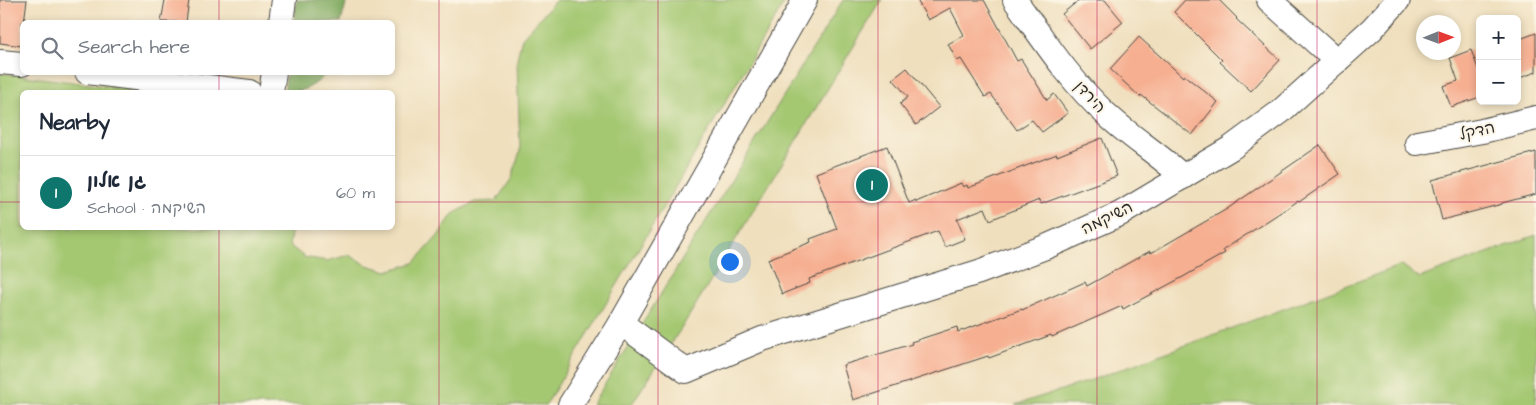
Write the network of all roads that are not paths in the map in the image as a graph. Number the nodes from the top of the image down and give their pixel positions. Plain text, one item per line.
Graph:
1 (284, 0) edge
2 (805, 0) edge
3 (1014, 0) edge
4 (1269, 0) edge
5 (1398, 0) edge
6 (281, 20) edge
7 (1337, 61) junction
8 (0, 62) edge
9 (20, 64) edge
10 (112, 75) edge
11 (274, 75) edge
12 (233, 90) edge
13 (271, 90) edge
14 (1536, 118) edge
15 (1417, 143) dead end
16 (1183, 177) junction
17 (621, 322) junction
18 (570, 405) edge

1 - 6 street
2 - 17 street
3 - 16 street, הירדן
4 - 7 street
5 - 7 street, השיקמה
7 - 16 street, השיקמה
8 - 9 street
10 - 12 street
11 - 13 street
14 - 15 street, הדקל
16 - 17 street, השיקמה
17 - 18 street

